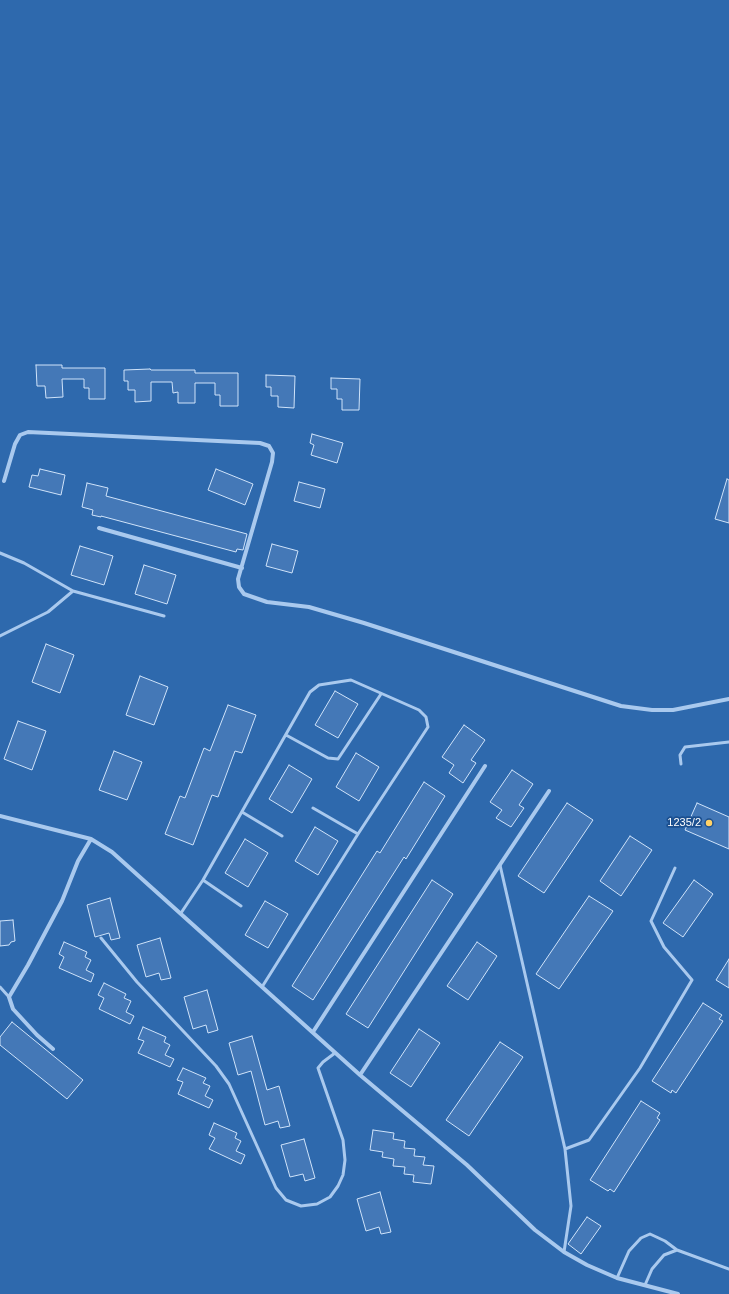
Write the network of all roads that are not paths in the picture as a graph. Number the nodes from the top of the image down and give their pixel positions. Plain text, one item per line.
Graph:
1 (4, 481) dead end
2 (99, 528) dead end
3 (0, 553) edge
4 (242, 568) junction
5 (72, 591) junction
6 (164, 616) dead end
7 (0, 636) edge
8 (381, 694) junction
9 (729, 698) edge
10 (286, 735) junction
11 (729, 742) edge
12 (681, 764) dead end
13 (485, 766) dead end
14 (549, 791) dead end
15 (313, 808) dead end
16 (242, 812) junction
17 (0, 816) edge
18 (358, 834) junction
19 (282, 836) dead end
20 (91, 839) junction
21 (500, 865) junction
22 (675, 868) dead end
23 (203, 880) junction
24 (241, 906) dead end
25 (181, 913) junction
26 (101, 938) dead end
27 (0, 987) edge
28 (262, 987) junction
29 (9, 997) junction
30 (313, 1032) junction
31 (53, 1049) dead end
32 (335, 1053) junction
33 (360, 1075) junction
34 (565, 1149) junction
35 (677, 1250) junction
36 (564, 1252) junction
37 (729, 1270) edge
38 (617, 1278) junction
39 (646, 1285) junction
40 (678, 1294) edge

1 - 4 street
2 - 4 street
3 - 5 lane
4 - 9 street
5 - 6 lane
5 - 7 lane
8 - 10 lane
8 - 10 lane
8 - 18 lane
10 - 16 lane
11 - 12 lane
13 - 30 street
14 - 21 street
15 - 18 lane
16 - 19 lane
16 - 23 lane
17 - 20 street
18 - 28 lane
20 - 25 street
20 - 29 street
21 - 33 street
21 - 34 lane
22 - 34 lane
23 - 24 lane
23 - 25 lane
25 - 28 street
26 - 32 lane
27 - 29 lane
28 - 30 street
29 - 31 street
30 - 32 street
32 - 33 street
33 - 36 street
34 - 36 lane
35 - 37 lane
35 - 38 lane
35 - 39 lane
36 - 38 street
38 - 39 street
39 - 40 street

